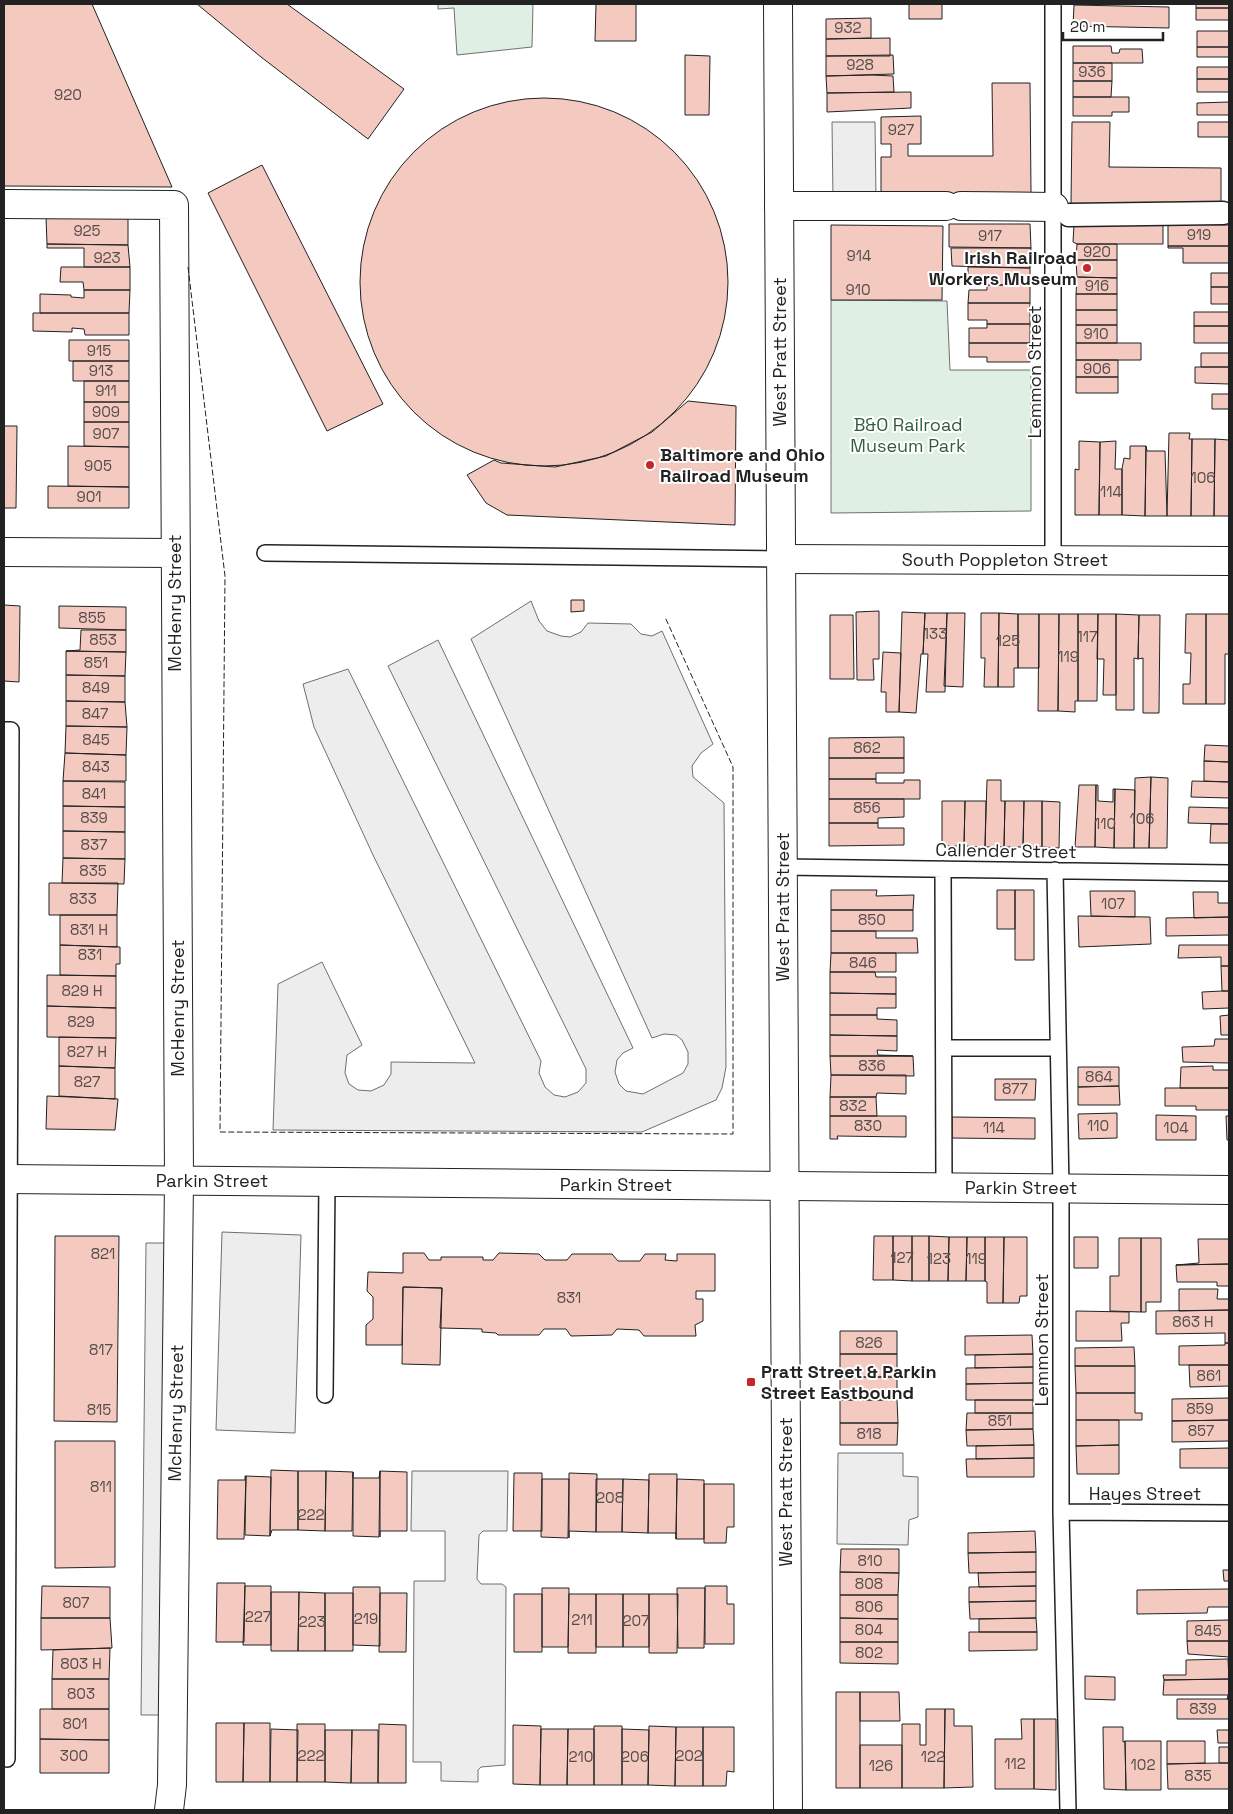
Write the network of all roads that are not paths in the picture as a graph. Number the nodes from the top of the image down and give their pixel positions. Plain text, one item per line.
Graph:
1 (778, 4) edge
2 (1053, 4) edge
3 (4, 204) edge
4 (779, 206) junction
5 (1062, 211) junction
6 (1223, 213) dead end
7 (4, 552) edge
8 (175, 553) junction
9 (265, 553) dead end
10 (781, 559) junction
11 (1053, 560) junction
12 (1229, 561) edge
13 (4, 730) edge
14 (783, 867) junction
15 (943, 869) junction
16 (1055, 870) junction
17 (1229, 873) edge
18 (7, 1036) edge
19 (944, 1048) junction
20 (1058, 1048) junction
21 (7, 1180) edge
22 (179, 1181) junction
23 (327, 1182) junction
24 (784, 1186) junction
25 (944, 1187) junction
26 (1061, 1188) junction
27 (1229, 1190) edge
28 (6, 1334) edge
29 (325, 1395) dead end
30 (1061, 1512) junction
31 (1229, 1513) edge
32 (6, 1672) edge
33 (7, 1759) dead end
34 (169, 1810) edge
35 (788, 1810) edge
36 (1068, 1810) edge

1 - 4 street, West Pratt Street
2 - 5 lane, Lemmon Street
3 - 8 street, McHenry Street
4 - 5 street
4 - 10 street, West Pratt Street
5 - 6 street
5 - 11 lane, Lemmon Street
7 - 8 street
8 - 22 street, McHenry Street
9 - 10 lane
10 - 11 street, South Poppleton Street
10 - 14 street, West Pratt Street
11 - 12 street, South Poppleton Street
13 - 18 lane
14 - 15 lane, Callender Street
14 - 24 street, West Pratt Street
15 - 16 lane, Callender Street
15 - 19 lane
16 - 17 lane, Callender Street
16 - 20 lane, Lemmon Street
18 - 21 lane
19 - 20 lane
19 - 25 lane
20 - 26 lane, Lemmon Street
21 - 22 street, Parkin Street
21 - 28 lane
22 - 23 street, Parkin Street
22 - 34 street, McHenry Street
23 - 24 street, Parkin Street
23 - 29 lane
24 - 25 street, Parkin Street
24 - 35 street, West Pratt Street
25 - 26 street, Parkin Street
26 - 27 street, Parkin Street
26 - 30 lane, Lemmon Street
28 - 32 lane
30 - 31 lane, Hayes Street
30 - 36 lane, Lemmon Street
32 - 33 lane

